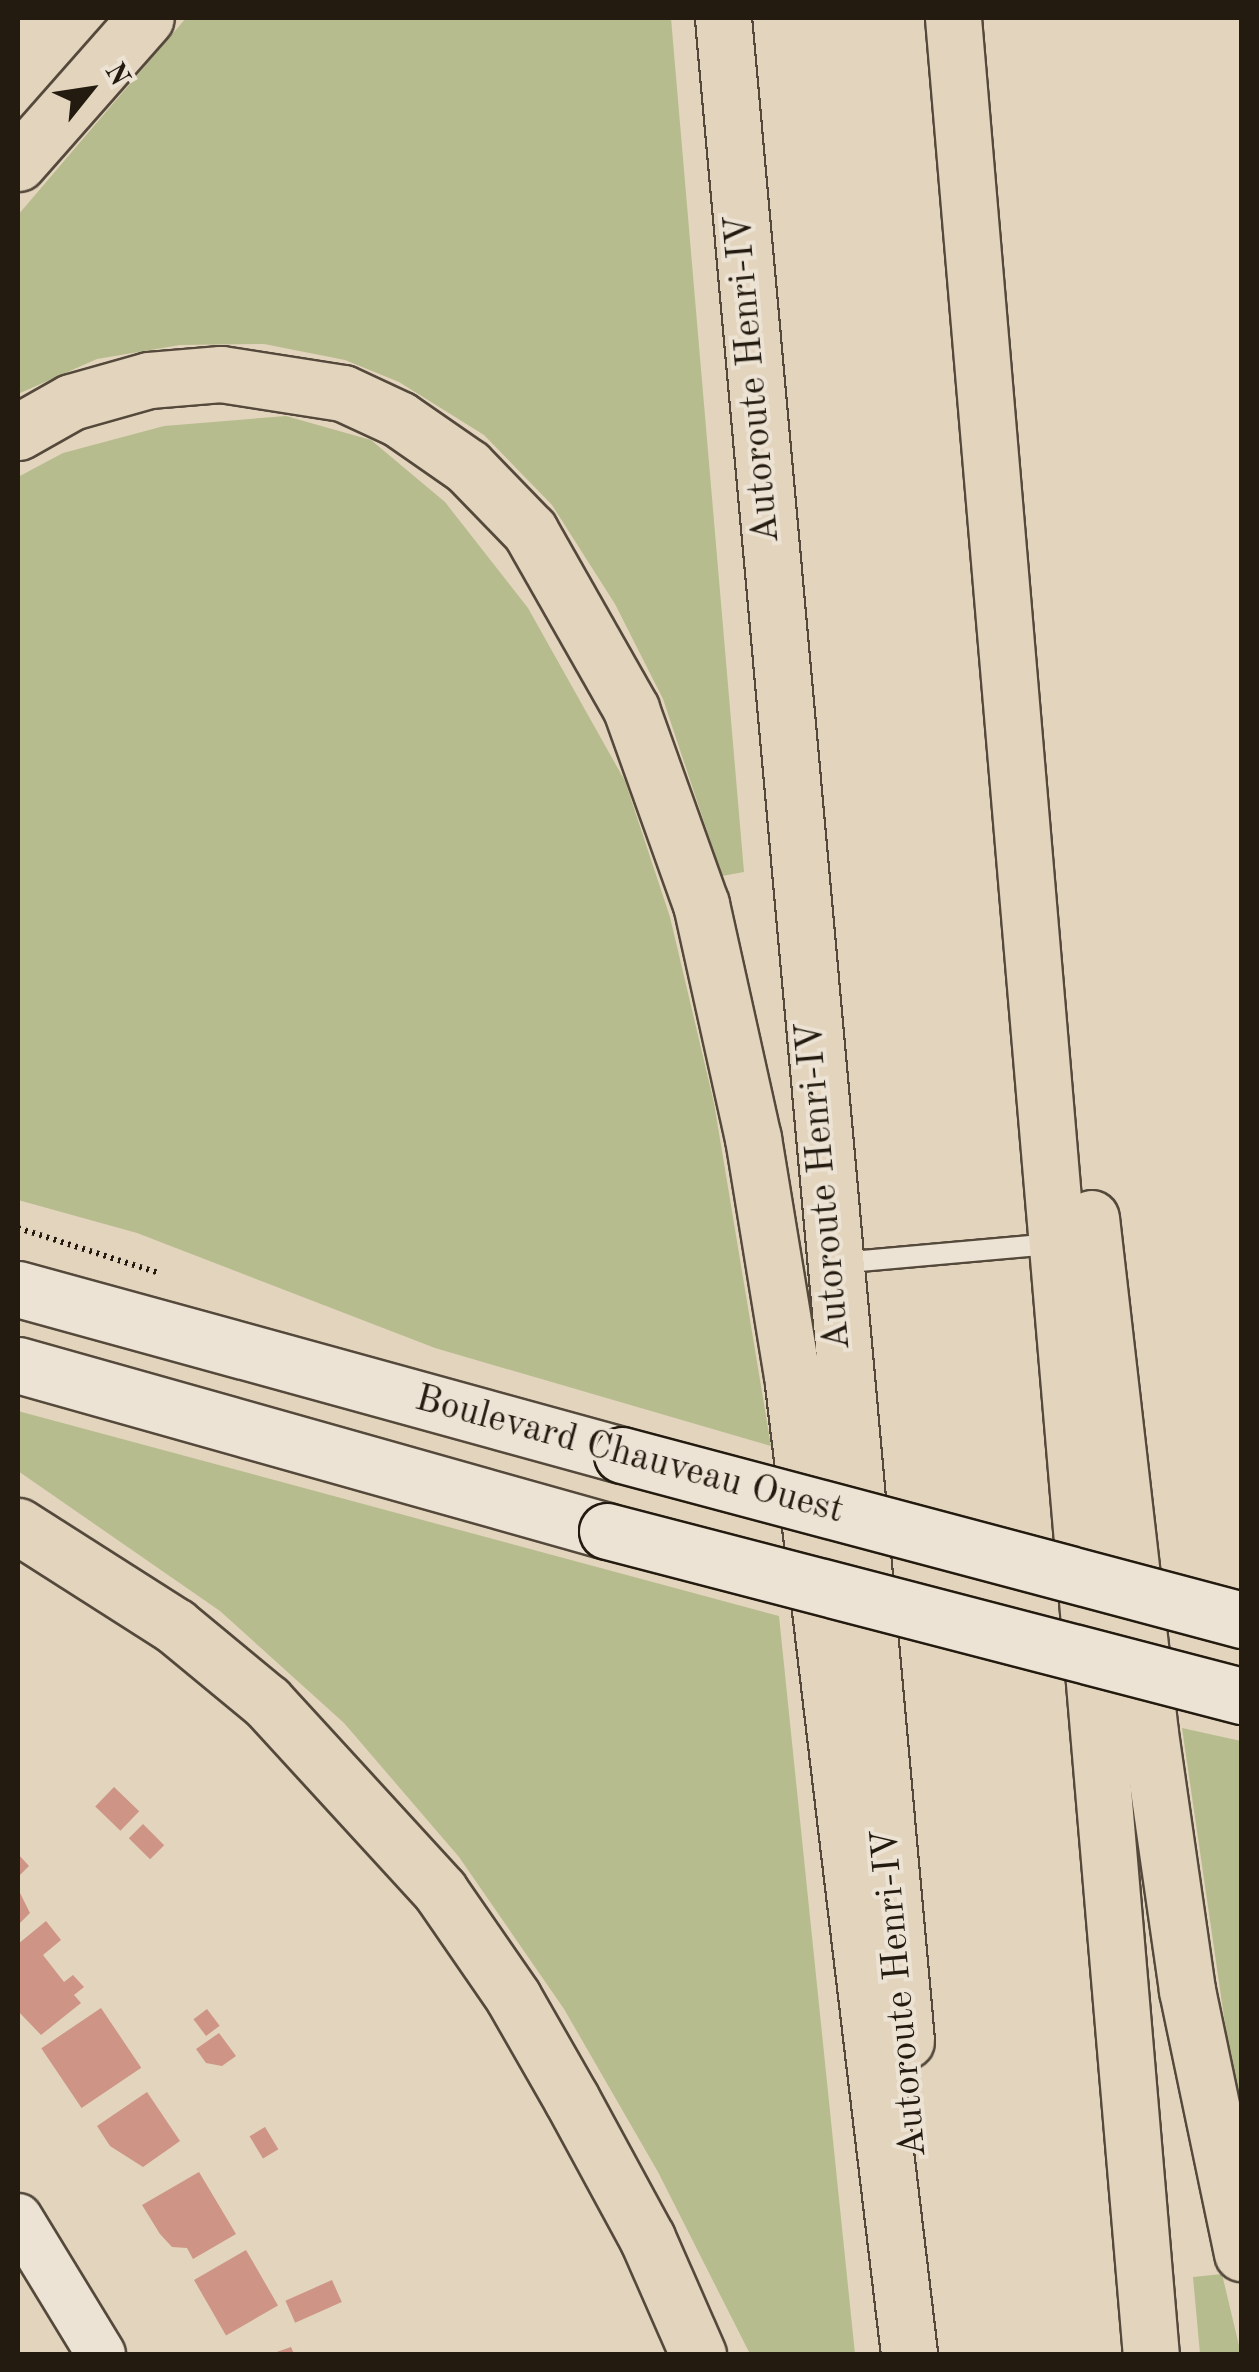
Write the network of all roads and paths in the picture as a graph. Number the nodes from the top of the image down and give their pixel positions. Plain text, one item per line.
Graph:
1 (146, 18) edge
2 (722, 18) edge
3 (953, 18) edge
4 (18, 163) edge
5 (18, 432) edge
6 (1024, 818) junction
7 (1059, 1243) junction
8 (832, 1264) junction
9 (18, 1289) edge
10 (18, 1365) edge
11 (18, 1526) edge
12 (1242, 1620) edge
13 (1242, 1696) edge
14 (18, 2218) edge
15 (1242, 2253) edge
16 (102, 2354) edge
17 (698, 2354) edge
18 (909, 2354) edge
19 (932, 2354) edge
20 (1151, 2354) edge

1 - 4 highway
2 - 8 highway, Autoroute Henri-IV
3 - 6 highway
5 - 18 highway
6 - 7 highway
6 - 15 highway
7 - 8 lane
7 - 20 highway
8 - 19 highway, Autoroute Henri-IV
9 - 12 main road, Boulevard Chauveau Ouest, bridge
10 - 13 main road, Boulevard Chauveau Ouest, bridge
11 - 17 highway
14 - 16 street

